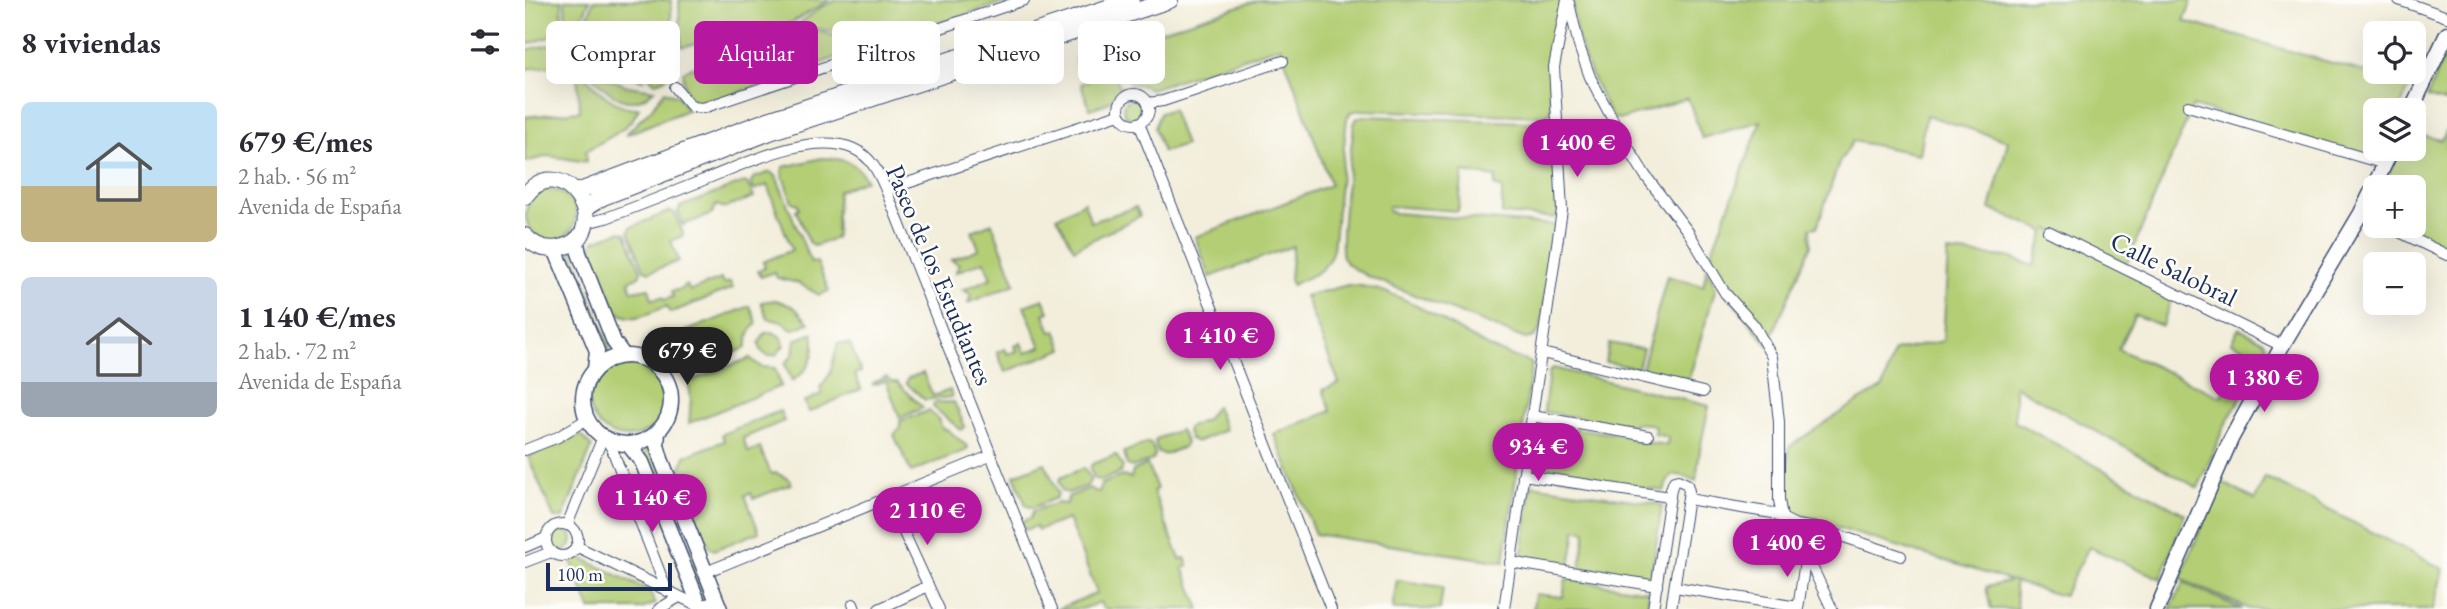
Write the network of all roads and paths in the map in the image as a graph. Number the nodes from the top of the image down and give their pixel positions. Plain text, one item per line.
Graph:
1 (1024, 0) edge
2 (1131, 0) edge
3 (1170, 0) edge
4 (1568, 0) edge
5 (2399, 0) edge
6 (2447, 17) edge
7 (2447, 34) edge
8 (1283, 61) dead end
9 (674, 86) dead end
10 (2417, 98) edge
11 (1148, 103) junction
12 (2188, 106) dead end
13 (1119, 114) junction
14 (1139, 124) junction
15 (2386, 161) edge
16 (2385, 164) junction
17 (2381, 175) edge
18 (886, 190) junction
19 (577, 192) junction
20 (525, 196) edge
21 (585, 214) junction
22 (2363, 224) edge
23 (2048, 231) dead end
24 (525, 236) edge
25 (2412, 238) edge
26 (576, 239) junction
27 (555, 249) junction
28 (2447, 255) edge
29 (2282, 346) junction
30 (1542, 353) junction
31 (624, 356) junction
32 (595, 369) junction
33 (1703, 392) dead end
34 (1532, 416) junction
35 (587, 419) junction
36 (658, 431) junction
37 (1648, 436) dead end
38 (604, 438) junction
39 (628, 444) junction
40 (525, 450) edge
41 (991, 456) junction
42 (1523, 475) junction
43 (1670, 497) junction
44 (888, 498) junction
45 (1688, 499) junction
46 (1782, 518) junction
47 (567, 524) junction
48 (545, 538) junction
49 (576, 546) junction
50 (525, 547) edge
51 (551, 552) junction
52 (1806, 554) junction
53 (1901, 556) dead end
54 (525, 562) edge
55 (1510, 562) junction
56 (706, 572) junction
57 (928, 586) junction
58 (1657, 586) junction
59 (1675, 587) junction
60 (667, 591) junction
61 (679, 597) junction
62 (719, 605) edge
63 (700, 607) edge
64 (1798, 608) edge
65 (659, 609) edge
66 (879, 609) edge
67 (939, 609) edge
68 (1052, 609) edge
69 (1331, 609) edge
70 (1504, 609) edge
71 (1653, 609) edge
72 (1671, 609) edge
73 (1832, 609) edge
74 (2157, 609) edge

1 - 9 street
2 - 19 main road
3 - 21 main road
4 - 30 street
4 - 46 street
5 - 6 street
7 - 10 main road
8 - 11 street
11 - 13 street
11 - 14 street
12 - 16 street
13 - 14 street
13 - 18 street
14 - 69 street
15 - 16 main road
16 - 17 main road
18 - 21 street, Paseo de los Estudiantes
18 - 41 street, Paseo de los Estudiantes
19 - 20 main road
19 - 21 main road
21 - 26 main road
22 - 29 main road
23 - 29 street, Calle Salobral
24 - 27 main road
25 - 28 street
26 - 27 main road
26 - 31 main road
27 - 32 main road
29 - 74 main road
30 - 33 street
30 - 34 street
31 - 32 main road
31 - 36 main road
32 - 35 main road
34 - 37 street
34 - 42 street
35 - 38 main road
35 - 40 street
36 - 39 main road
36 - 56 main road
38 - 39 main road
38 - 47 street
38 - 60 street
39 - 63 main road
41 - 44 street
41 - 68 street, Paseo de los Estudiantes
42 - 43 street
42 - 55 street
43 - 45 street
43 - 58 street
44 - 56 street
44 - 57 street
45 - 46 street
45 - 59 street
46 - 52 street
46 - 53 street
47 - 48 street
47 - 49 street
48 - 50 street
48 - 51 street
49 - 51 street
49 - 60 street
51 - 54 street
52 - 64 street
52 - 73 street
55 - 58 street
55 - 70 street
56 - 62 main road
57 - 66 street
57 - 67 street
58 - 71 street
59 - 64 street
59 - 72 street
60 - 61 street
61 - 63 street
61 - 65 street
62 - 63 street

